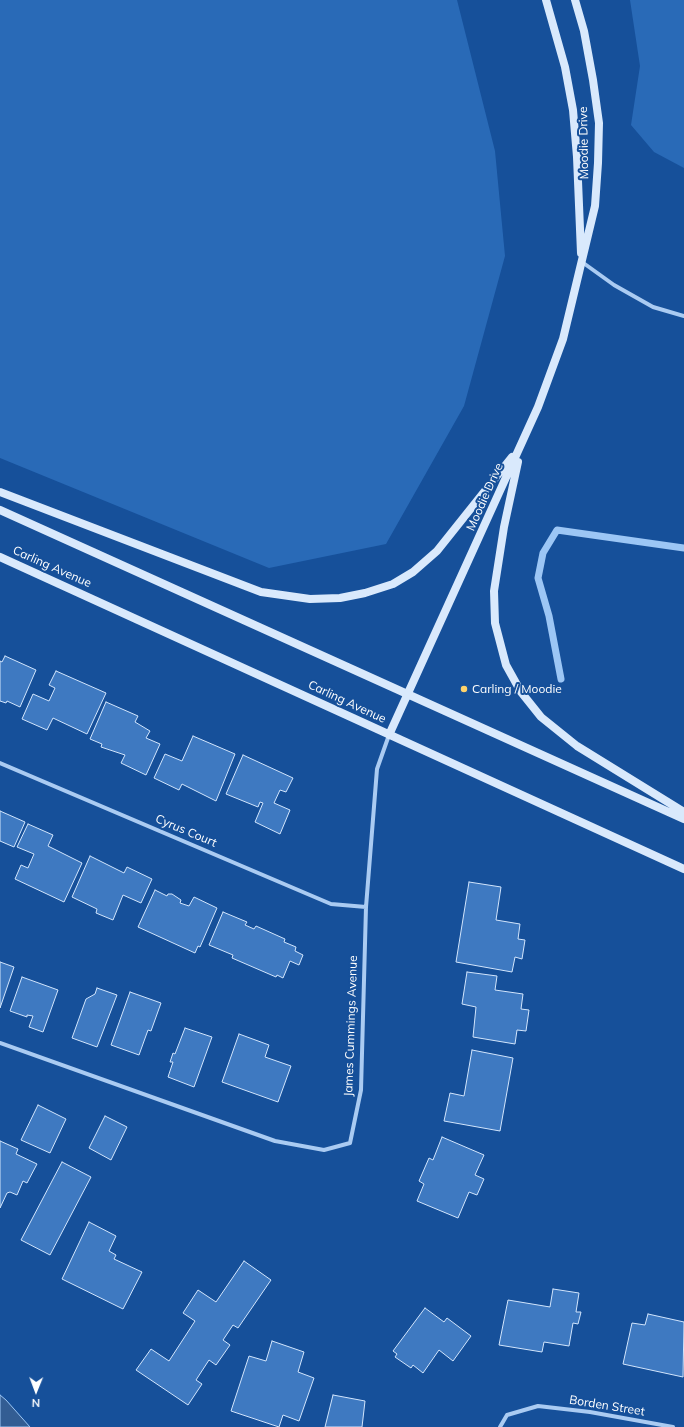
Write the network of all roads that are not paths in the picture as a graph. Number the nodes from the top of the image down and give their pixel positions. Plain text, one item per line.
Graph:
1 (546, 0) edge
2 (575, 0) edge
3 (582, 262) junction
4 (684, 316) edge
5 (521, 445) junction
6 (0, 492) edge
7 (0, 510) edge
8 (0, 557) edge
9 (409, 694) junction
10 (389, 735) junction
11 (0, 763) edge
12 (684, 812) edge
13 (684, 819) edge
14 (684, 869) edge
15 (366, 908) junction
16 (0, 1043) edge
17 (500, 1427) edge
18 (673, 1427) edge

1 - 3 main road, Moodie Drive
2 - 3 main road, Moodie Drive
3 - 4 street
3 - 5 main road, Moodie Drive
5 - 6 main road
5 - 9 main road, Moodie Drive
5 - 12 main road
7 - 9 main road
8 - 10 main road, Carling Avenue
9 - 10 main road, Moodie Drive
9 - 13 main road
10 - 14 main road, Carling Avenue
10 - 15 street, James Cummings Avenue
11 - 15 street, Cyrus Court
15 - 16 street, James Cummings Avenue
17 - 18 street, Borden Street

